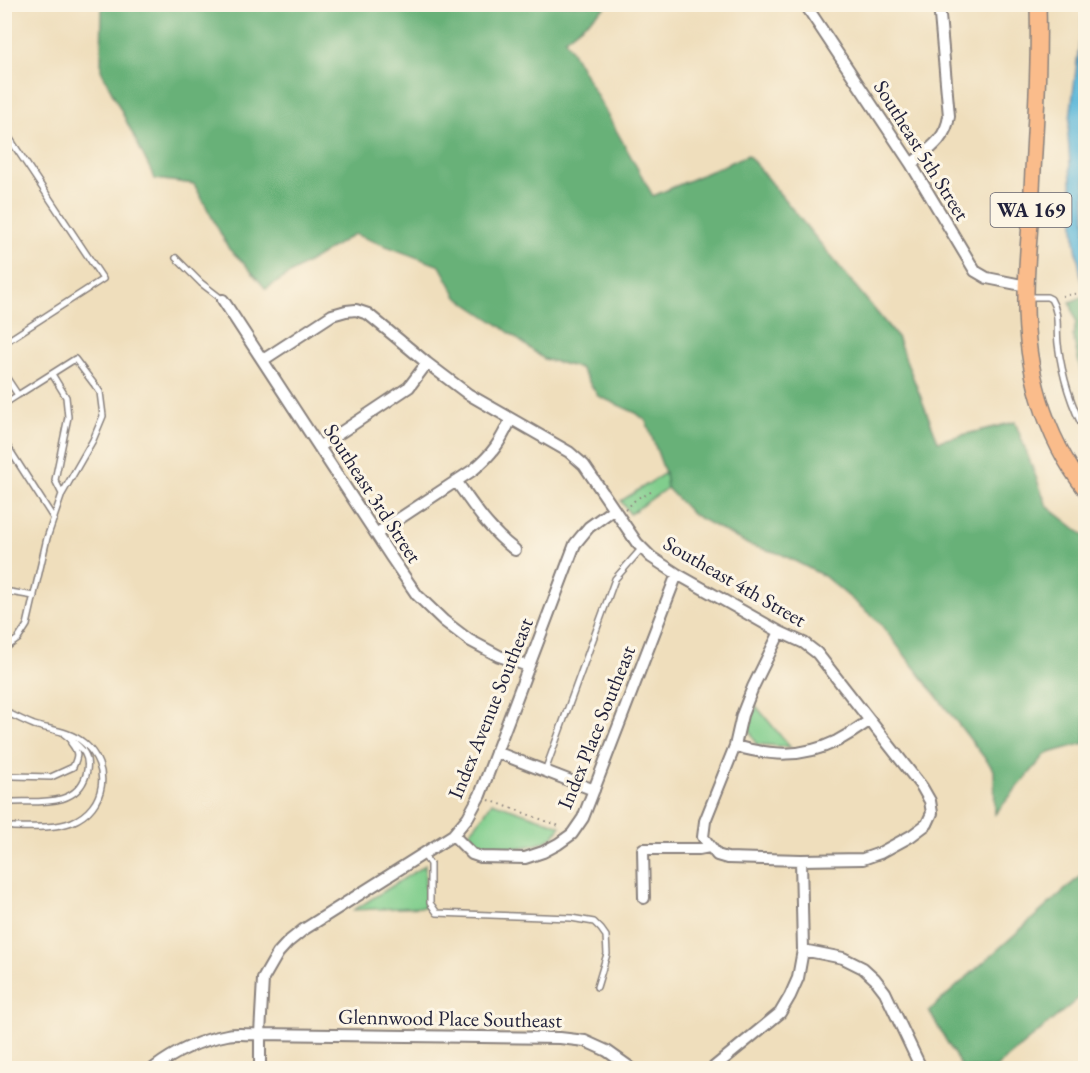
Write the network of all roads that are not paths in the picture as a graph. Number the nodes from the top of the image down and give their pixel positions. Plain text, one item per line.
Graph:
1 (805, 4) edge
2 (939, 4) edge
3 (1038, 4) edge
4 (4, 130) edge
5 (911, 164) junction
6 (176, 258) dead end
7 (1026, 292) junction
8 (223, 300) joint
9 (4, 343) edge
10 (263, 360) junction
11 (427, 363) junction
12 (4, 374) edge
13 (52, 374) junction
14 (18, 395) junction
15 (4, 404) edge
16 (511, 419) junction
17 (1086, 433) edge
18 (4, 441) edge
19 (319, 447) junction
20 (456, 481) junction
21 (1086, 490) edge
22 (62, 494) junction
23 (616, 512) junction
24 (54, 519) junction
25 (376, 534) junction
26 (642, 548) junction
27 (515, 550) dead end
28 (676, 574) junction
29 (4, 591) edge
30 (34, 596) junction
31 (780, 632) junction
32 (4, 649) edge
33 (528, 666) junction
34 (4, 711) edge
35 (869, 721) junction
36 (63, 733) junction
37 (735, 746) junction
38 (496, 752) junction
39 (545, 771) junction
40 (14, 776) dead end
41 (594, 790) junction
42 (13, 802) dead end
43 (13, 827) dead end
44 (453, 835) junction
45 (709, 847) junction
46 (423, 854) junction
47 (801, 860) junction
48 (644, 898) dead end
49 (803, 950) junction
50 (597, 987) dead end
51 (260, 1035) junction
52 (154, 1068) edge
53 (260, 1068) edge
54 (631, 1068) edge
55 (713, 1068) edge
56 (921, 1068) edge

1 - 5 street, Southeast 5th Street
2 - 5 street
3 - 7 main road, WA 169
4 - 9 lane
5 - 7 street, Southeast 5th Street
6 - 8 lane
7 - 17 lane
7 - 21 main road, WA 169
8 - 10 street, Southeast 3rd Street
10 - 11 street, Southeast 4th Street
10 - 19 street, Southeast 3rd Street
11 - 16 street, Southeast 4th Street
11 - 19 street
12 - 14 lane
13 - 14 lane
13 - 22 lane
13 - 22 lane
14 - 15 lane
16 - 20 street
16 - 23 street, Southeast 4th Street
18 - 24 lane
19 - 25 street, Southeast 3rd Street
20 - 25 street
20 - 27 street
22 - 24 lane
23 - 26 street, Southeast 4th Street
23 - 33 street, Index Avenue Southeast
24 - 30 lane
25 - 33 street, Southeast 3rd Street
26 - 28 street, Southeast 4th Street
26 - 39 lane
28 - 31 street, Southeast 4th Street
28 - 41 street, Index Place Southeast
29 - 30 lane
30 - 32 lane
31 - 35 street, Southeast 4th Street
31 - 37 street
33 - 38 street, Index Avenue Southeast
34 - 36 lane
35 - 37 street
35 - 47 street, Southeast 4th Street
36 - 40 lane
36 - 42 lane
36 - 43 lane
37 - 45 street
38 - 39 street
38 - 44 street, Index Avenue Southeast
39 - 41 street
41 - 44 street, Index Place Southeast
44 - 46 street, Index Avenue Southeast
45 - 47 street
45 - 48 street
46 - 50 lane
46 - 51 street, Index Avenue Southeast
47 - 49 street
49 - 55 street
49 - 56 street
51 - 52 street, Glennwood Place Southeast
51 - 53 street, Index Avenue Southeast
51 - 54 street, Glennwood Place Southeast

